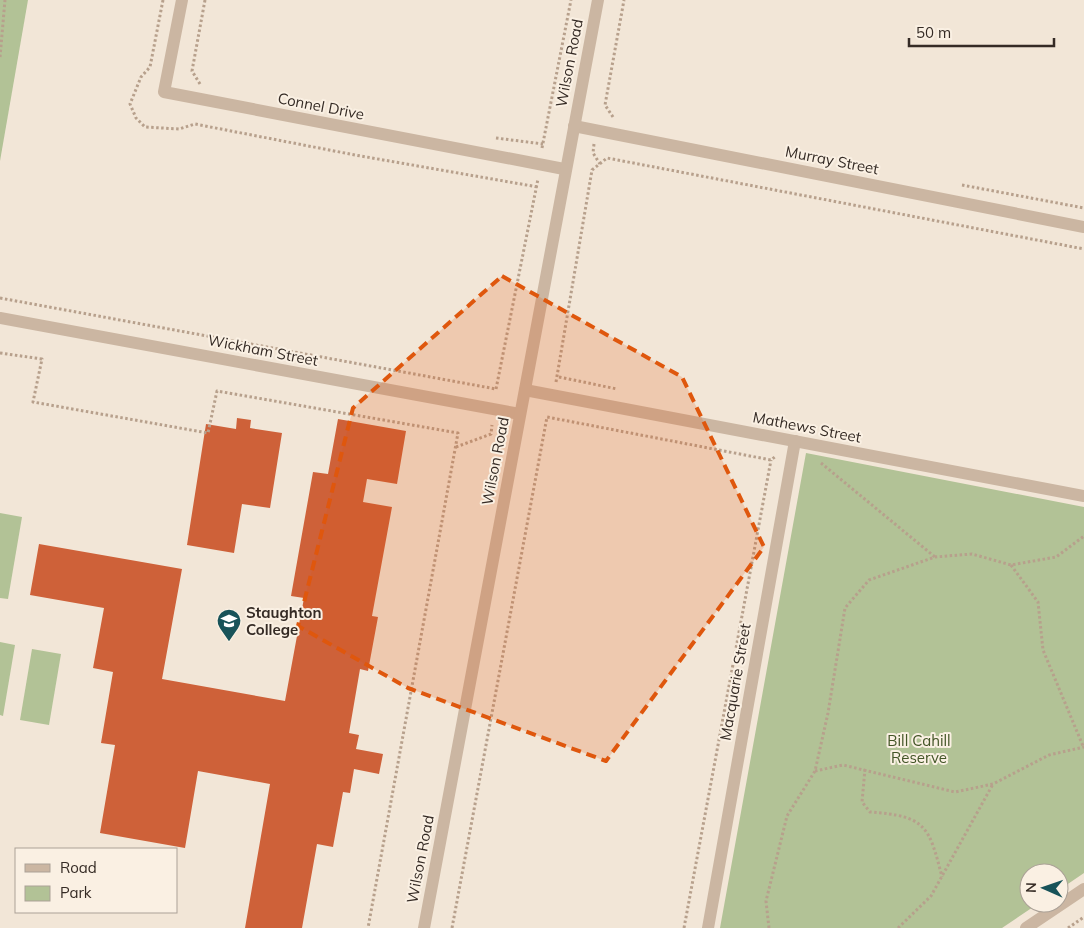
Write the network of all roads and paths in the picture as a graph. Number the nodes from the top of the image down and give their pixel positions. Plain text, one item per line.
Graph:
1 (4, 0) edge
2 (182, 0) edge
3 (205, 0) edge
4 (571, 0) edge
5 (598, 0) edge
6 (624, 0) edge
7 (0, 57) edge
8 (202, 85) dead end
9 (615, 120) dead end
10 (574, 126) junction
11 (492, 137) dead end
12 (543, 144) junction
13 (538, 165) junction
14 (564, 169) junction
15 (952, 183) dead end
16 (1084, 208) edge
17 (1084, 227) edge
18 (1084, 249) edge
19 (0, 298) edge
20 (0, 318) edge
21 (0, 353) edge
22 (558, 377) dead end
23 (525, 390) junction
24 (520, 414) junction
25 (795, 441) junction
26 (817, 459) dead end
27 (771, 460) junction
28 (1084, 496) edge
29 (1084, 536) edge
30 (934, 557) junction
31 (1011, 565) junction
32 (1083, 746) edge
33 (865, 769) junction
34 (815, 771) junction
35 (992, 784) junction
36 (942, 877) junction
37 (1084, 889) edge
38 (1084, 917) edge
39 (368, 928) edge
40 (424, 928) edge
41 (452, 928) edge
42 (684, 928) edge
43 (708, 928) edge
44 (769, 928) edge
45 (898, 928) edge
46 (1026, 928) edge
47 (1068, 928) edge

1 - 7 path
2 - 13 street, Connel Drive
3 - 8 path
4 - 12 path
5 - 10 street, Wilson Road
6 - 9 path
10 - 14 street, Wilson Road
10 - 17 street, Murray Street
11 - 12 path
12 - 13 path
13 - 14 street, Connel Drive
13 - 19 path
14 - 23 street, Wilson Road
15 - 16 path
18 - 22 path
20 - 24 street, Wickham Street
21 - 39 path
23 - 24 street, Wilson Road
23 - 25 street, Mathews Street
24 - 40 street, Wilson Road
25 - 27 path
25 - 28 street, Mathews Street
25 - 43 street, Macquarie Street
26 - 30 path
27 - 41 path
27 - 42 path
29 - 31 path
30 - 31 path
30 - 34 path
31 - 32 path
32 - 35 path
33 - 34 path
33 - 35 path
33 - 36 path
34 - 44 path
35 - 36 path
36 - 45 path
37 - 46 street
38 - 47 path

